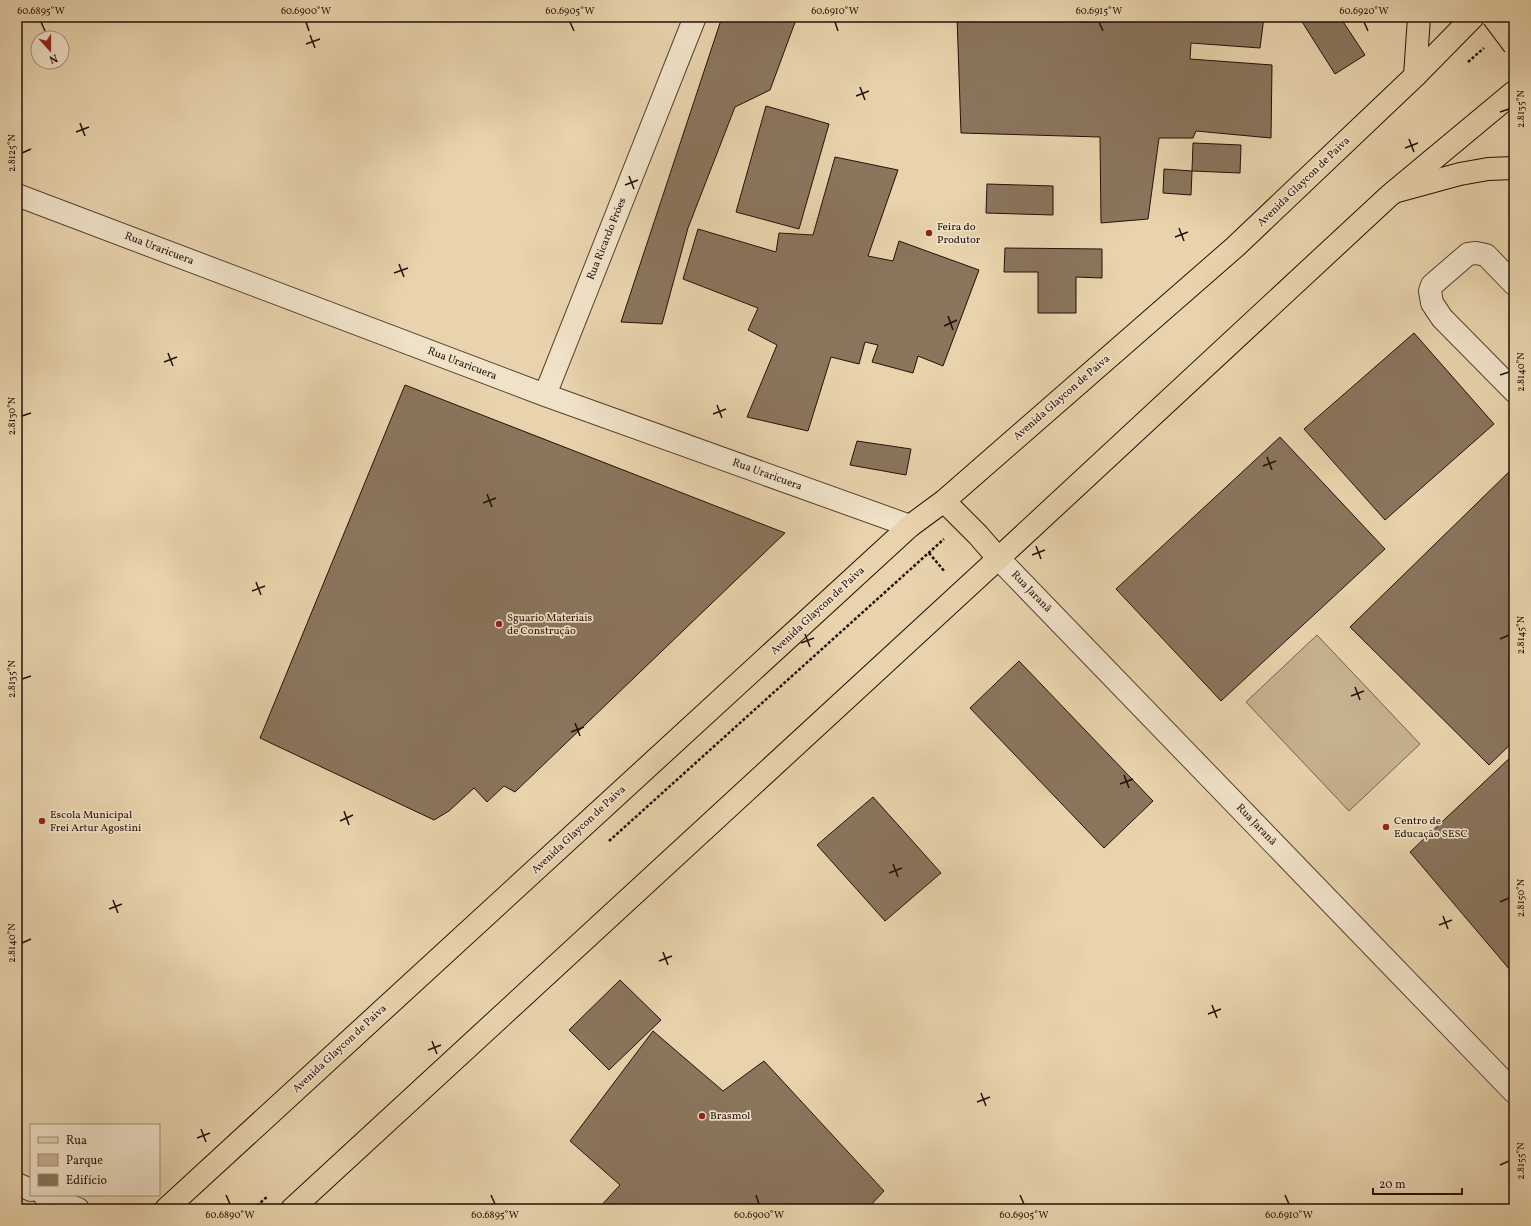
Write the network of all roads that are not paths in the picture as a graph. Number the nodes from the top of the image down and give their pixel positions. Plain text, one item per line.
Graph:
1 (695, 17) edge
2 (1419, 17) edge
3 (1474, 17) edge
4 (1493, 17) edge
5 (1514, 45) edge
6 (1415, 76) junction
7 (1514, 92) edge
8 (1514, 168) edge
9 (1394, 192) junction
10 (17, 195) edge
11 (1514, 284) edge
12 (1514, 391) edge
13 (545, 395) junction
14 (944, 501) junction
15 (910, 526) junction
16 (998, 558) junction
17 (1514, 1092) edge
18 (17, 1184) edge
19 (30, 1190) edge
20 (46, 1196) edge
21 (78, 1209) edge
22 (166, 1209) edge
23 (292, 1209) edge

1 - 13 street, Rua Ricardo Fróes
2 - 6 main road
3 - 6 main road, Avenida Glaycon de Paiva
4 - 5 main road, bridge
6 - 14 main road, Avenida Glaycon de Paiva
7 - 9 main road
8 - 9 main road
9 - 16 main road
10 - 13 street, Rua Uraricuera
11 - 12 street
13 - 15 street, Rua Uraricuera
14 - 15 main road, Avenida Glaycon de Paiva
14 - 16 main road
15 - 22 main road, Avenida Glaycon de Paiva
16 - 17 street, Rua Jaranã
16 - 23 main road
18 - 19 street
20 - 21 street

